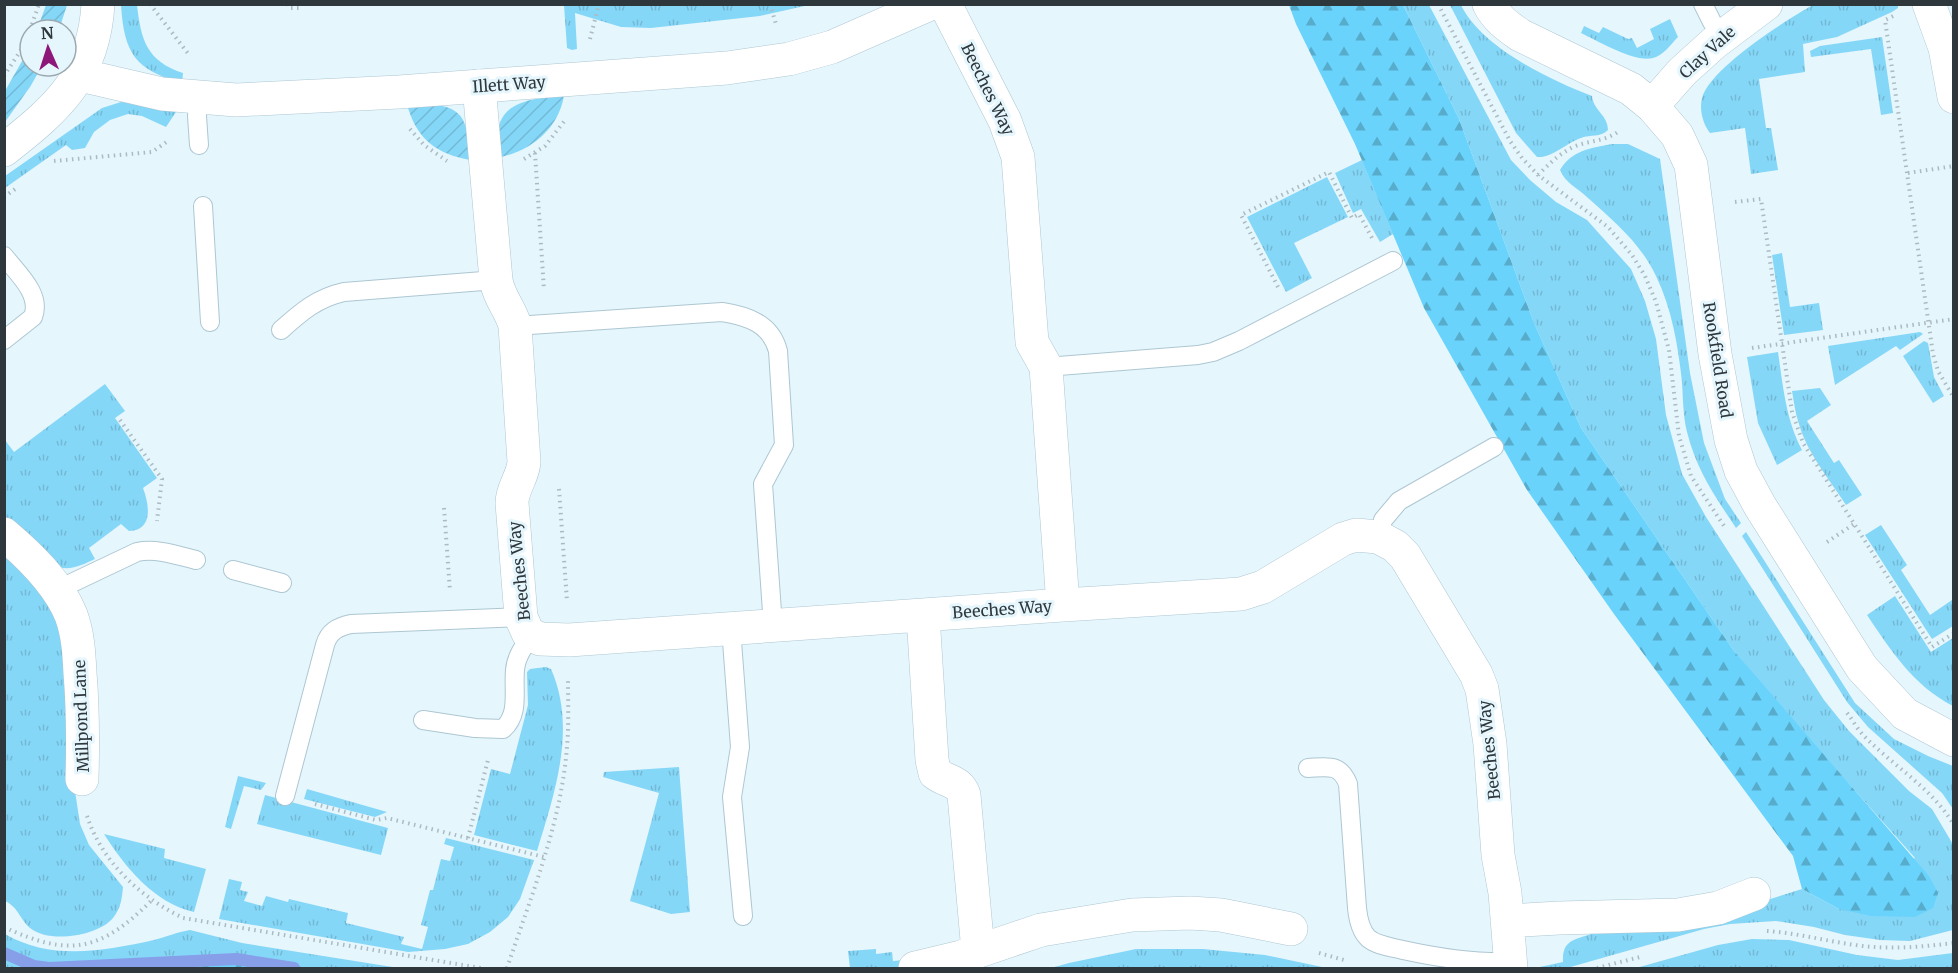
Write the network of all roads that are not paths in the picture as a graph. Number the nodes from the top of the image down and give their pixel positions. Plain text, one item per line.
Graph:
1 (98, 4) edge
2 (930, 4) edge
3 (945, 4) edge
4 (1489, 4) edge
5 (1703, 4) edge
6 (1767, 4) edge
7 (1929, 4) edge
8 (1722, 37) junction
9 (80, 75) junction
10 (479, 86) junction
11 (1953, 97) edge
12 (1652, 106) junction
13 (4, 150) edge
14 (203, 206) dead end
15 (4, 256) edge
16 (1390, 263) road end
17 (495, 280) junction
18 (210, 322) dead end
19 (515, 326) junction
20 (281, 330) dead end
21 (4, 340) edge
22 (1046, 367) junction
23 (1494, 447) dead end
24 (4, 534) edge
25 (1378, 537) junction
26 (196, 560) dead end
27 (233, 570) dead end
28 (282, 583) dead end
29 (57, 590) junction
30 (1063, 605) junction
31 (923, 615) junction
32 (773, 626) junction
33 (526, 627) junction
34 (731, 628) junction
35 (423, 720) dead end
36 (1953, 740) edge
37 (1308, 768) dead end
38 (82, 779) road end
39 (285, 796) road end
40 (1754, 894) dead end
41 (743, 916) dead end
42 (1507, 921) junction
43 (1291, 928) dead end
44 (978, 951) junction
45 (1511, 965) edge
46 (915, 969) edge

1 - 9 street
2 - 10 street, Illett Way
3 - 22 street, Beeches Way
4 - 12 street, Rookfield Road
5 - 8 lane
6 - 8 street, Clay Vale
7 - 11 street
8 - 12 street, Clay Vale
9 - 10 street, Illett Way
9 - 13 street
10 - 17 street, Beeches Way
12 - 36 street, Rookfield Road
14 - 18 lane
15 - 21 lane
16 - 22 lane
17 - 19 street, Beeches Way
17 - 20 lane
19 - 32 lane
19 - 33 street, Beeches Way
22 - 30 street, Beeches Way
23 - 25 lane
24 - 29 street, Millpond Lane
25 - 30 street, Beeches Way
25 - 42 street, Beeches Way
26 - 29 lane
27 - 28 lane
29 - 38 street, Millpond Lane
30 - 31 street, Beeches Way
31 - 32 street, Beeches Way
31 - 44 street
32 - 34 street, Beeches Way
33 - 34 street, Beeches Way
33 - 35 lane
33 - 39 lane
34 - 41 lane
37 - 45 lane
40 - 42 street
42 - 45 street, Beeches Way
43 - 44 street
44 - 46 street

